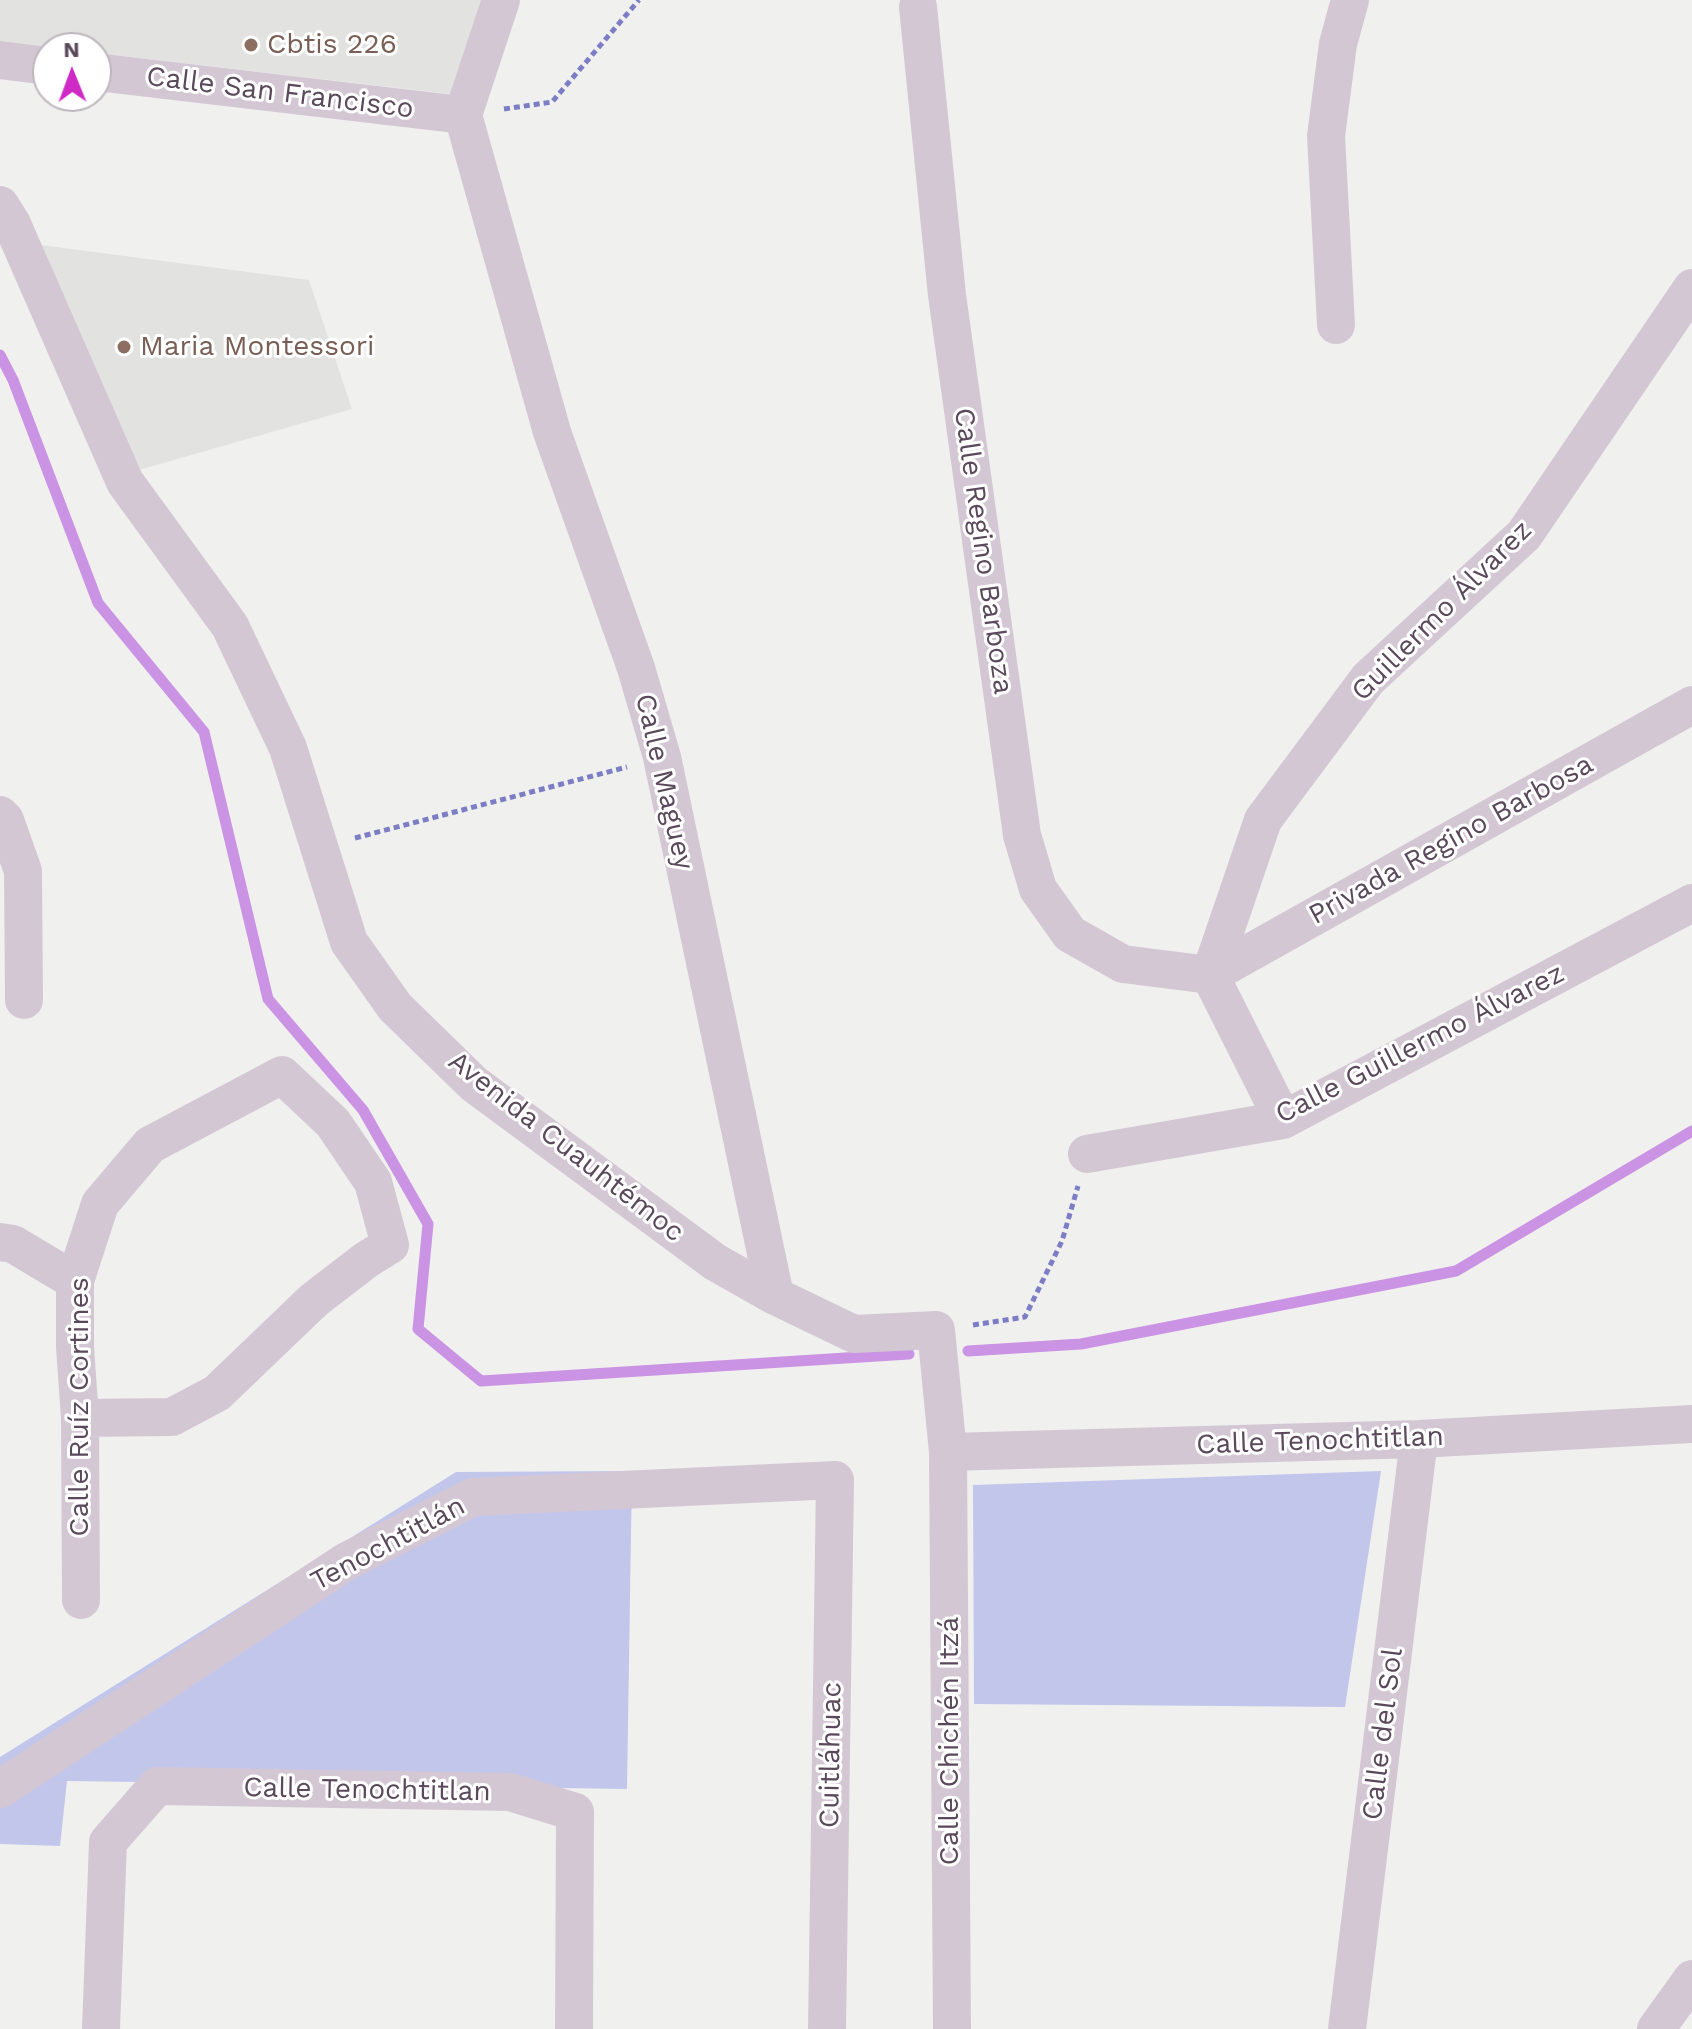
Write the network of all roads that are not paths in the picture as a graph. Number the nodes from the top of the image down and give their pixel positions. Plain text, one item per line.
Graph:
1 (501, 0) edge
2 (1350, 0) edge
3 (918, 7) dead end
4 (0, 60) edge
5 (32, 64) edge
6 (112, 74) edge
7 (463, 115) junction
8 (0, 205) edge
9 (1692, 288) edge
10 (1336, 325) dead end
11 (1692, 705) edge
12 (0, 815) edge
13 (1692, 903) edge
14 (12, 916) edge
15 (1210, 975) junction
16 (24, 1000) dead end
17 (1283, 1120) junction
18 (1087, 1154) road end
19 (0, 1242) edge
20 (75, 1281) junction
21 (775, 1296) junction
22 (80, 1418) junction
23 (1692, 1424) edge
24 (1419, 1439) junction
25 (948, 1452) junction
26 (835, 1480) joint
27 (81, 1600) dead end
28 (0, 1789) edge
29 (1692, 1979) edge
30 (101, 2029) edge
31 (574, 2029) edge
32 (827, 2029) edge
33 (952, 2029) edge
34 (1347, 2029) edge
35 (1656, 2029) edge

1 - 7 street
2 - 10 street
3 - 15 street, Calle Regino Barboza
4 - 5 street
6 - 7 street, Calle San Francisco
7 - 21 street, Calle Maguey
8 - 21 street, Avenida Cuauhtémoc
9 - 15 street, Guillermo Álvarez
11 - 15 street, Privada Regino Barbosa
12 - 14 street
13 - 17 street, Calle Guillermo Álvarez
14 - 16 street
15 - 17 street
17 - 18 street, Calle Guillermo Álvarez
19 - 20 street
20 - 22 street, Calle Ruíz Cortines
20 - 22 street, Calle Ruíz Cortines
21 - 25 street
22 - 27 street, Calle Ruíz Cortines
23 - 24 street, Calle Tenochtitlan
24 - 25 street, Calle Tenochtitlan
24 - 34 street, Calle del Sol
25 - 33 street, Calle Chichén Itzá
26 - 28 street, Tenochtitlán
26 - 32 street, Cuitláhuac
29 - 35 street
30 - 31 street, Calle Tenochtitlan

